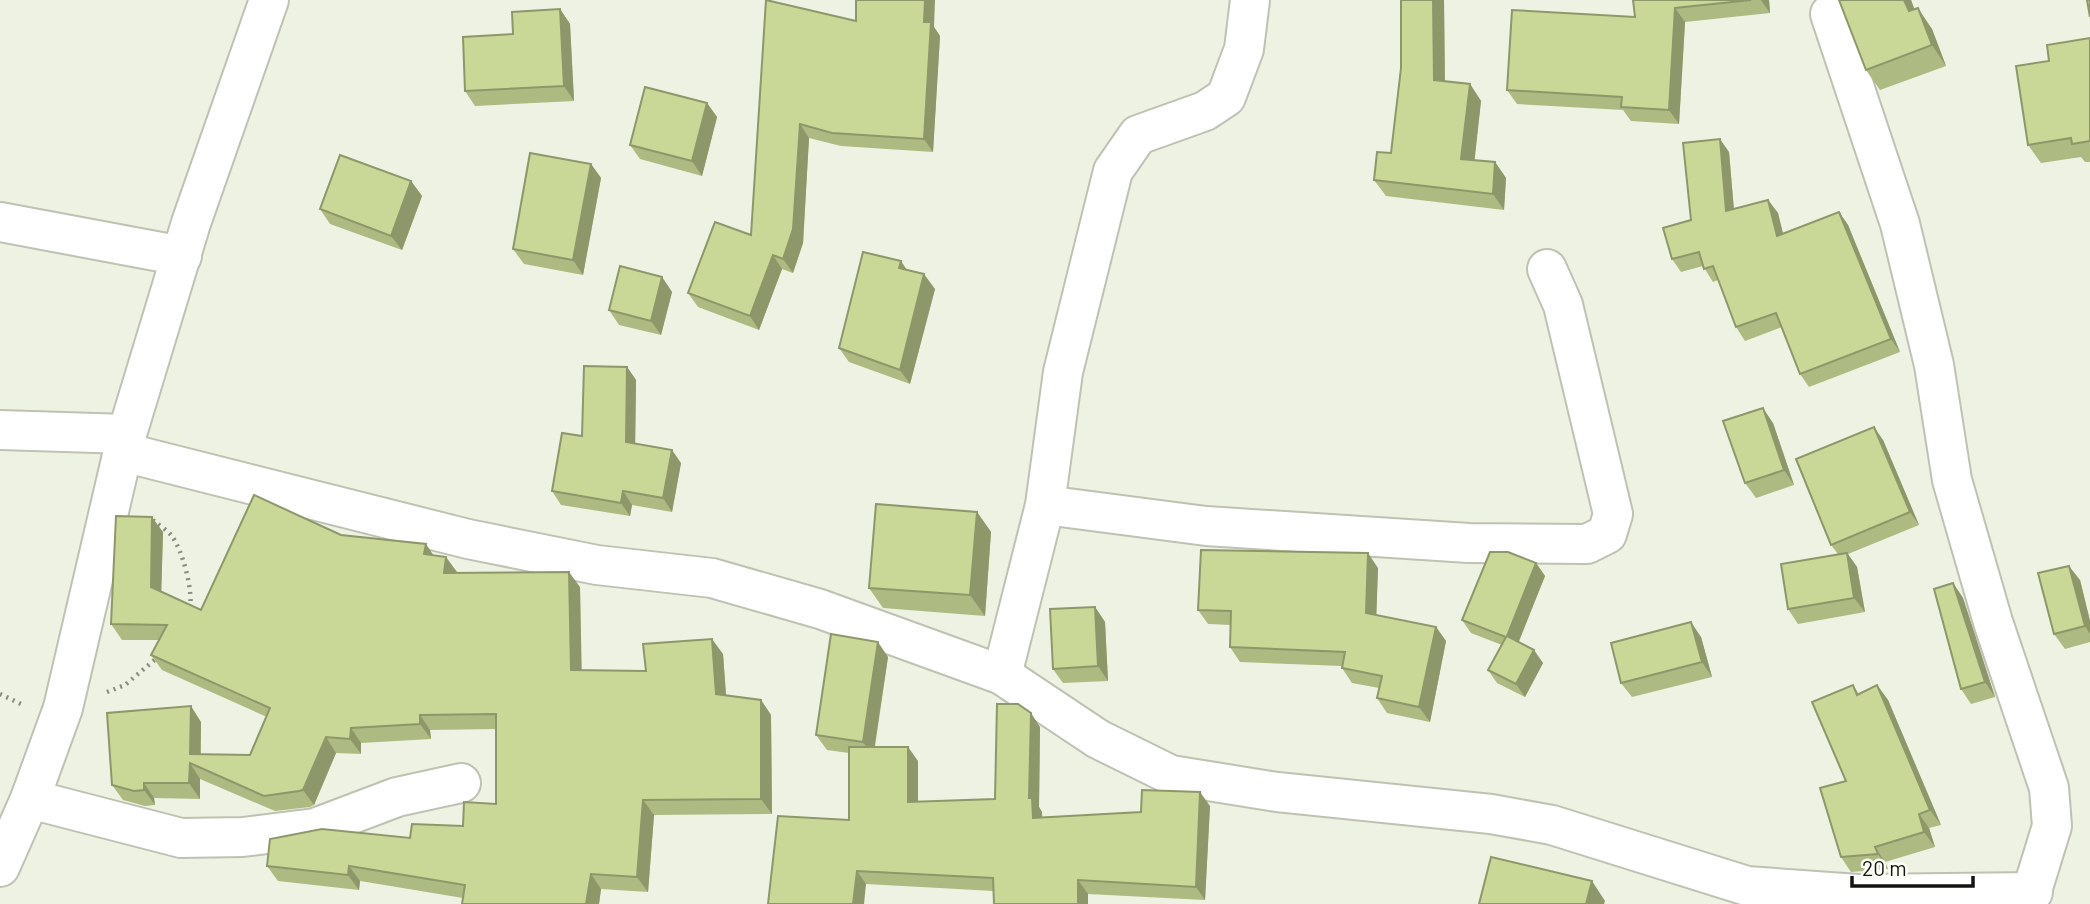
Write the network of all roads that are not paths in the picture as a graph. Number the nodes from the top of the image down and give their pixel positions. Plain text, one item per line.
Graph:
1 (269, 0) edge
2 (1250, 0) edge
3 (1830, 14) dead end
4 (0, 222) edge
5 (181, 256) junction
6 (1547, 269) dead end
7 (0, 430) edge
8 (125, 443) junction
9 (1045, 505) junction
10 (1002, 675) junction
11 (461, 783) dead end
12 (30, 799) junction
13 (0, 867) edge
14 (2031, 898) edge

1 - 5 street
2 - 9 street
3 - 14 street
4 - 5 street
5 - 8 street
6 - 9 street
7 - 8 street
8 - 10 street
8 - 12 street
9 - 10 street
10 - 14 street
11 - 12 street
12 - 13 street

